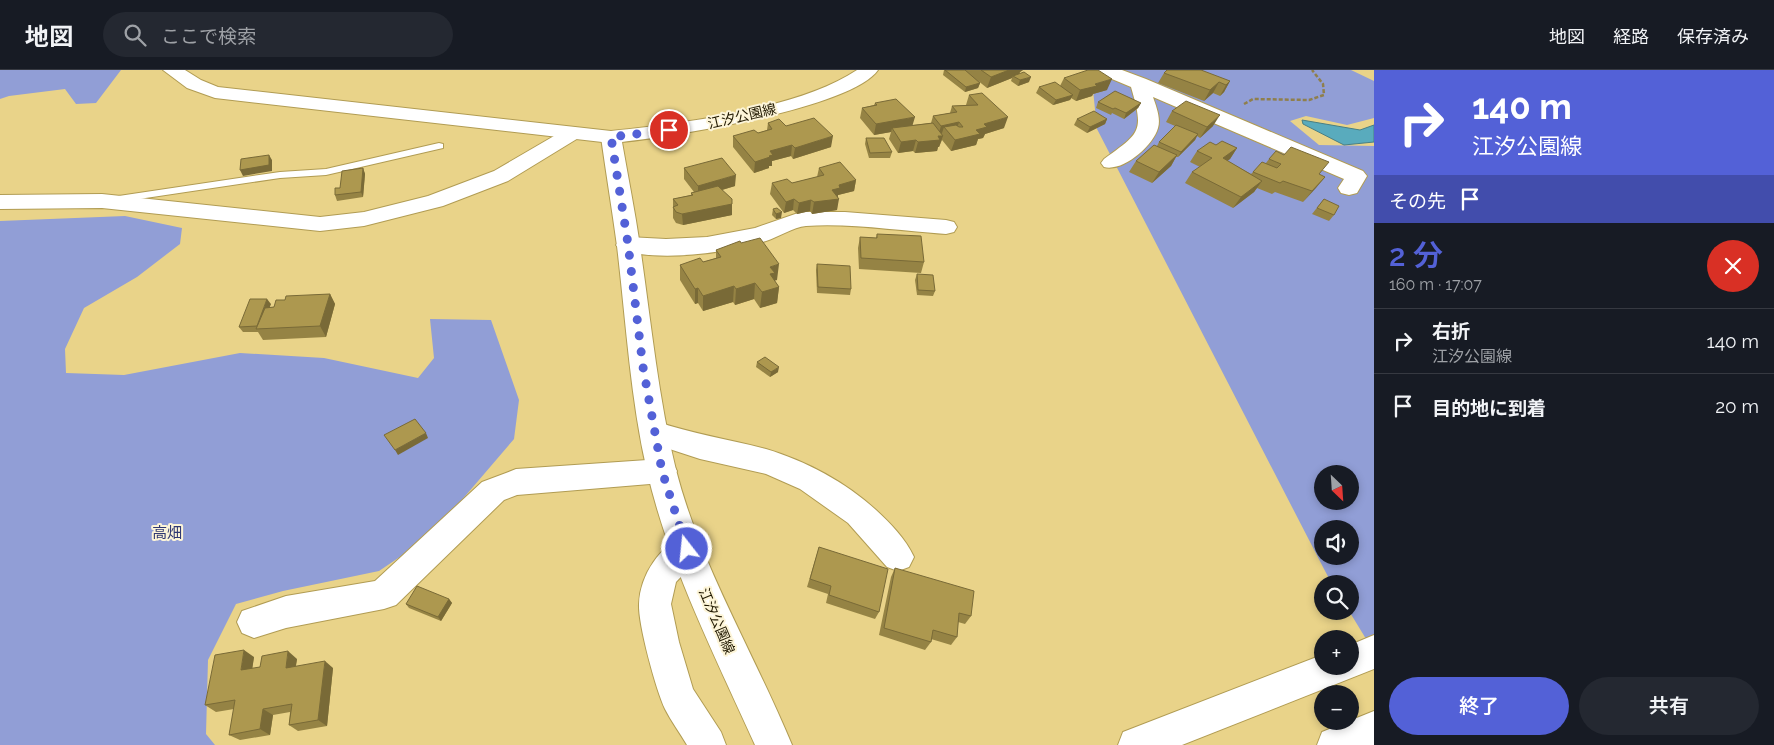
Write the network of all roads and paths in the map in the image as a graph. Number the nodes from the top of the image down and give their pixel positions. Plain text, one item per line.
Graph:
1 (172, 70) edge
2 (868, 70) edge
3 (1106, 70) edge
4 (1312, 70) edge
5 (1139, 83) junction
6 (1124, 127) dead end
7 (1250, 132) junction
8 (573, 133) junction
9 (611, 137) junction
10 (1136, 144) junction
11 (439, 146) dead end
12 (1110, 163) dead end
13 (1349, 188) dead end
14 (862, 200) dead end
15 (102, 201) junction
16 (0, 202) edge
17 (874, 221) junction
18 (946, 227) dead end
19 (628, 244) junction
20 (655, 433) junction
21 (662, 471) junction
22 (687, 549) junction
23 (898, 557) dead end
24 (254, 622) dead end
25 (1374, 652) edge
26 (1359, 658) edge
27 (1315, 675) edge
28 (1374, 729) edge
29 (708, 745) edge
30 (774, 745) edge
31 (1136, 745) edge
32 (1336, 745) edge

1 - 8 street
2 - 9 street, 江汐公園線
3 - 5 street
4 - 7 path
5 - 7 street
5 - 10 street
6 - 10 street
7 - 13 street
8 - 9 street
8 - 15 street
9 - 19 street, 江汐公園線
10 - 12 street
11 - 15 lane
14 - 17 street
15 - 16 street
17 - 18 street
17 - 19 street
19 - 20 street, 江汐公園線
20 - 21 street, 江汐公園線
20 - 23 street
21 - 22 street, 江汐公園線
21 - 24 street
22 - 29 street
22 - 30 street, 江汐公園線
25 - 26 street
27 - 31 street
28 - 32 street

